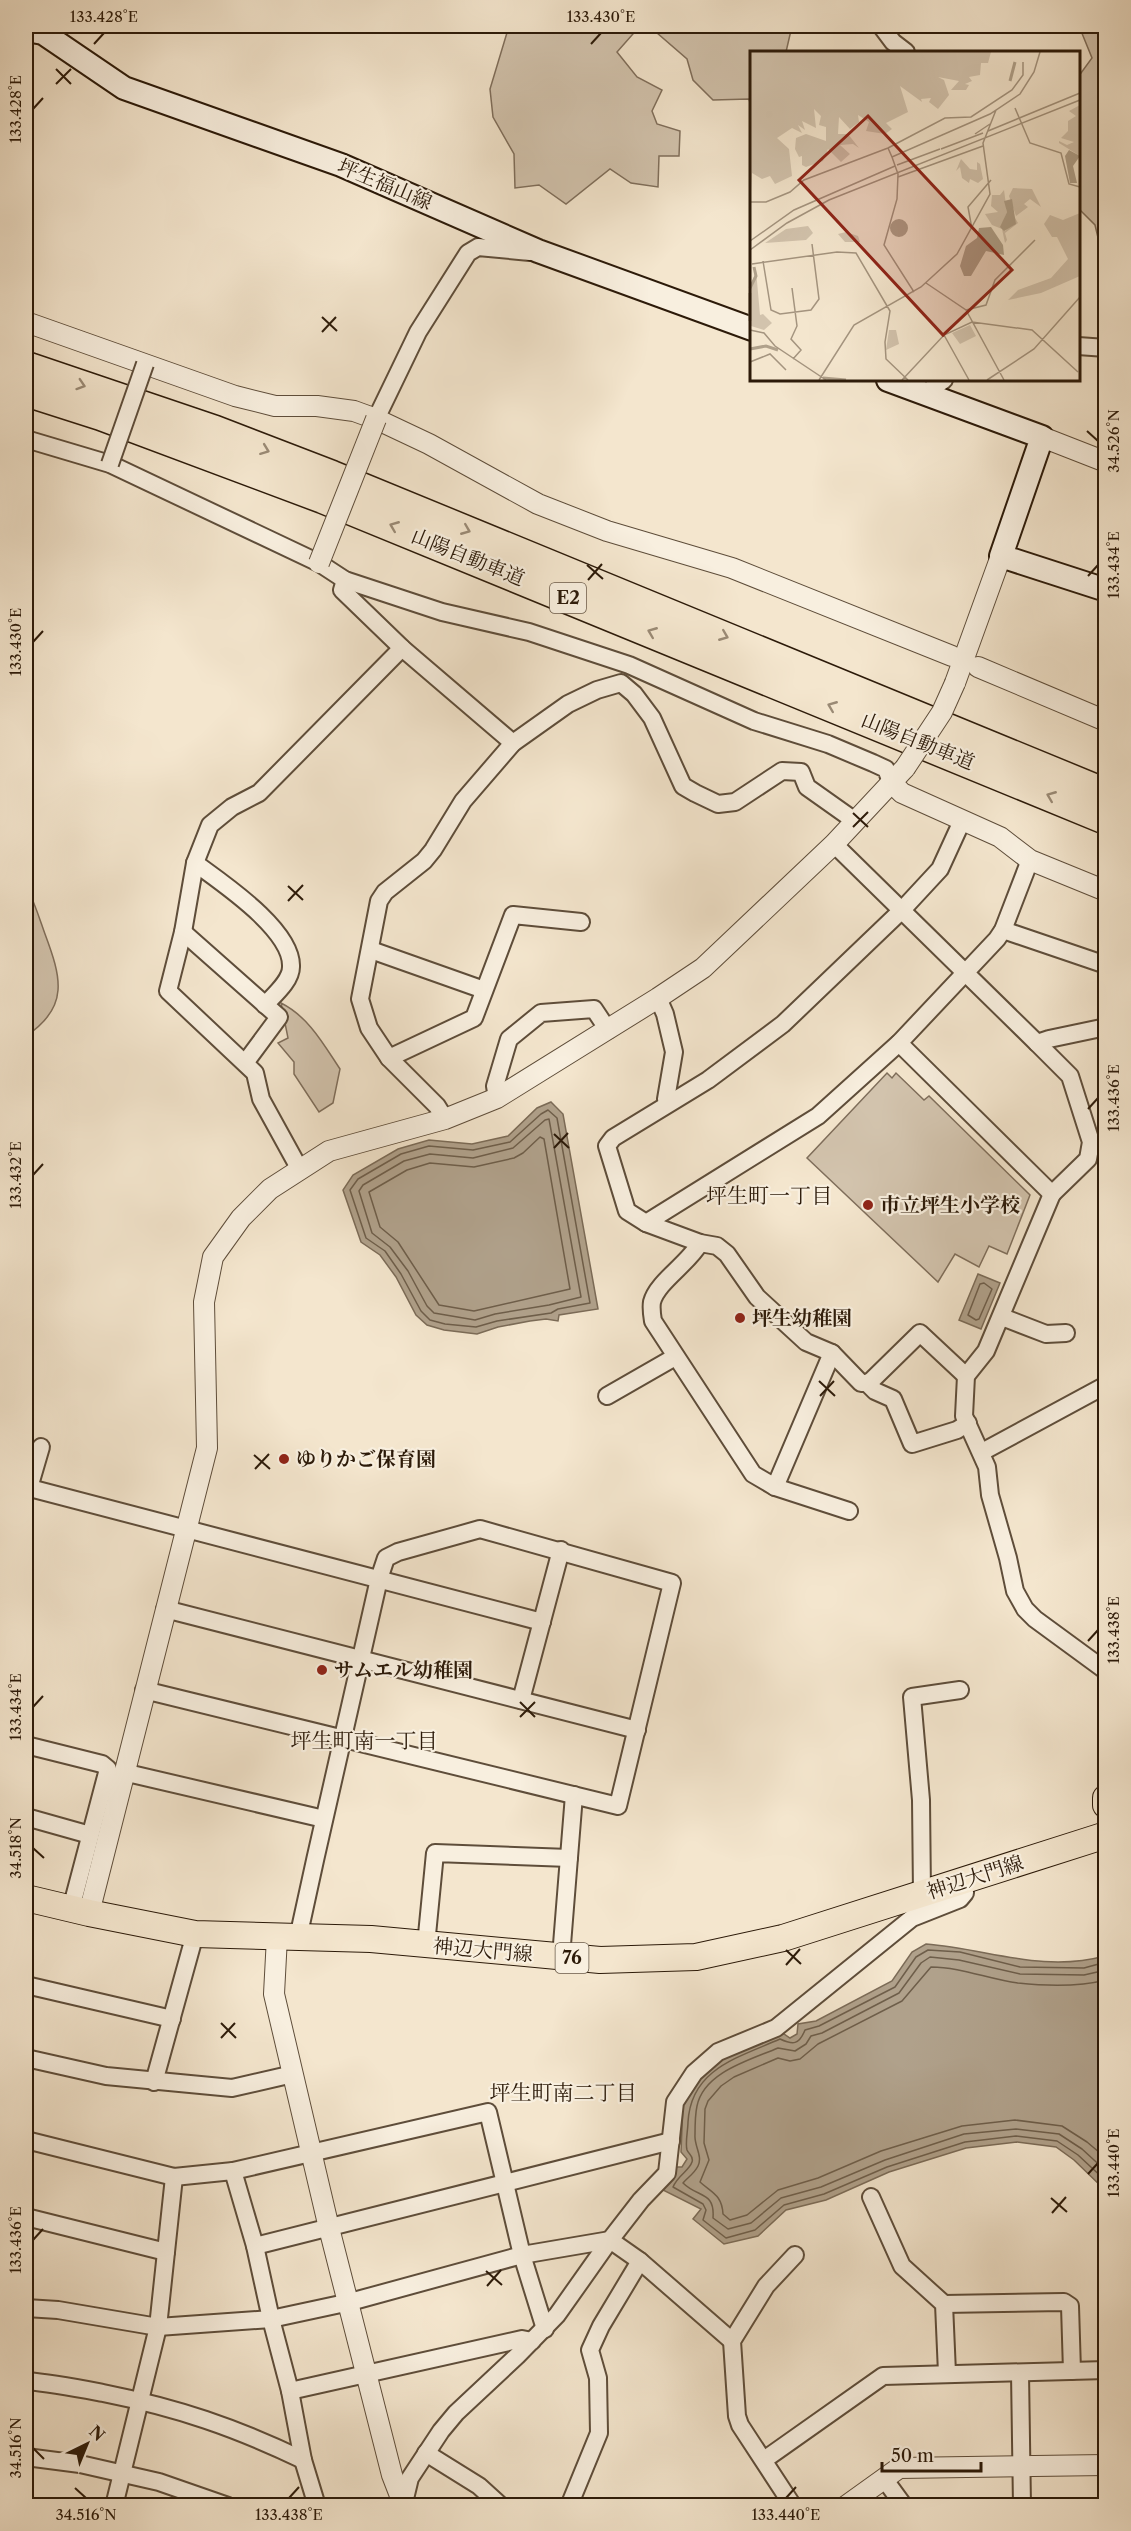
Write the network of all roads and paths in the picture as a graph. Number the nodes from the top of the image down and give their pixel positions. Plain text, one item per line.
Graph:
1 (881, 26) edge
2 (26, 30) edge
3 (905, 51) edge
4 (538, 251) junction
5 (26, 322) edge
6 (750, 328) edge
7 (1080, 346) edge
8 (1106, 348) edge
9 (145, 364) junction
10 (26, 367) edge
11 (891, 381) edge
12 (943, 381) edge
13 (26, 391) edge
14 (925, 393) junction
15 (376, 419) junction
16 (1042, 437) junction
17 (26, 439) edge
18 (1106, 462) edge
19 (110, 464) junction
20 (1001, 556) junction
21 (320, 563) junction
22 (345, 580) junction
23 (1106, 590) edge
24 (402, 648) junction
25 (952, 656) dead end
26 (629, 665) junction
27 (978, 667) dead end
28 (621, 683) junction
29 (1106, 721) edge
30 (513, 743) junction
31 (898, 775) junction
32 (1106, 794) edge
33 (1106, 819) edge
34 (855, 821) junction
35 (962, 821) junction
36 (834, 844) junction
37 (1030, 860) junction
38 (195, 863) junction
39 (1106, 891) edge
40 (902, 910) junction
41 (582, 922) dead end
42 (1004, 930) junction
43 (183, 932) junction
44 (371, 950) junction
45 (1106, 965) edge
46 (966, 972) junction
47 (484, 990) junction
48 (658, 998) junction
49 (265, 1005) junction
50 (1106, 1027) edge
51 (608, 1030) junction
52 (899, 1043) junction
53 (1037, 1043) junction
54 (389, 1058) junction
55 (245, 1063) junction
56 (497, 1098) junction
57 (668, 1102) junction
58 (445, 1119) junction
59 (1098, 1141) edge
60 (299, 1168) junction
61 (1052, 1194) junction
62 (646, 1223) junction
63 (700, 1243) junction
64 (1002, 1317) junction
65 (1066, 1333) dead end
66 (832, 1353) junction
67 (675, 1357) junction
68 (966, 1376) junction
69 (867, 1383) junction
70 (1106, 1385) edge
71 (607, 1396) dead end
72 (968, 1423) junction
73 (41, 1447) dead end
74 (981, 1452) junction
75 (775, 1487) junction
76 (27, 1488) edge
77 (849, 1511) dead end
78 (186, 1528) junction
79 (561, 1551) junction
80 (378, 1579) junction
81 (165, 1609) junction
82 (542, 1622) junction
83 (360, 1658) junction
84 (1106, 1671) edge
85 (144, 1690) junction
86 (960, 1690) dead end
87 (521, 1700) junction
88 (637, 1730) junction
89 (342, 1738) junction
90 (26, 1745) edge
91 (123, 1772) junction
92 (574, 1795) junction
93 (1106, 1798) edge
94 (1106, 1805) edge
95 (26, 1818) edge
96 (324, 1819) junction
97 (90, 1835) junction
98 (1106, 1835) edge
99 (569, 1858) junction
100 (964, 1881) junction
101 (922, 1894) junction
102 (26, 1898) edge
103 (80, 1911) junction
104 (195, 1934) junction
105 (287, 1938) junction
106 (426, 1945) junction
107 (561, 1957) junction
108 (26, 1985) edge
109 (172, 2019) junction
110 (26, 2058) edge
111 (293, 2074) junction
112 (154, 2082) junction
113 (26, 2140) edge
114 (671, 2141) junction
115 (311, 2152) junction
116 (233, 2171) junction
117 (174, 2176) junction
118 (505, 2182) junction
119 (871, 2197) dead end
120 (26, 2217) edge
121 (329, 2228) junction
122 (610, 2240) junction
123 (255, 2246) junction
124 (166, 2252) junction
125 (522, 2255) junction
126 (795, 2255) dead end
127 (640, 2261) junction
128 (350, 2302) junction
129 (944, 2304) junction
130 (26, 2308) edge
131 (271, 2319) junction
132 (158, 2327) junction
133 (544, 2329) junction
134 (532, 2341) junction
135 (732, 2341) junction
136 (1106, 2370) edge
137 (1072, 2371) junction
138 (946, 2373) junction
139 (1020, 2373) junction
140 (367, 2375) junction
141 (26, 2382) edge
142 (291, 2391) junction
143 (141, 2400) junction
144 (426, 2453) junction
145 (26, 2457) edge
146 (303, 2460) junction
147 (764, 2460) junction
148 (1106, 2465) edge
149 (1021, 2466) junction
150 (122, 2474) junction
151 (885, 2480) junction
152 (114, 2505) edge
153 (228, 2505) edge
154 (317, 2505) edge
155 (405, 2505) edge
156 (501, 2505) edge
157 (569, 2505) edge
158 (793, 2505) edge
159 (846, 2505) edge
160 (904, 2505) edge
161 (1022, 2505) edge

1 - 3 street
2 - 4 main road, 坪生福山線
4 - 6 main road, 坪生福山線
4 - 15 street
5 - 9 street
7 - 8 street
9 - 15 street
9 - 19 street, bridge
10 -> 32 highway, 山陽自動車道 / E2
11 - 14 main road
12 - 14 street
33 -> 13 highway, 山陽自動車道 / E2
14 - 16 main road
15 - 21 street, bridge
15 - 25 street
16 - 18 street
16 - 20 main road
17 - 19 street
19 - 21 street
20 - 23 main road
20 - 31 street, bridge
21 - 22 street
22 - 24 street
22 - 26 street
24 - 30 street
24 - 38 street
26 - 28 street
26 - 31 street
27 - 29 street
28 - 30 street
28 - 34 street
30 - 44 street
31 - 34 street
31 - 35 street
34 - 36 street
35 - 37 street
35 - 40 street
36 - 40 street
36 - 48 street
37 - 39 street
37 - 42 street
38 - 43 street
38 - 49 street
40 - 46 street
40 - 57 street
41 - 47 street
42 - 45 street
42 - 46 street
43 - 49 street
43 - 55 street
44 - 47 street
44 - 54 street
46 - 52 street
46 - 53 street
47 - 54 street
48 - 51 street
48 - 57 street
49 - 55 street
50 - 53 street
51 - 56 street
51 - 56 street
52 - 61 street
52 - 62 street
53 - 59 street
54 - 58 street
55 - 60 street
56 - 58 street
57 - 62 street
58 - 60 street
59 - 61 street
60 - 78 street
61 - 64 street
62 - 63 street
63 - 66 street
63 - 67 street
64 - 65 street
64 - 68 street
66 - 69 street
66 - 75 street
67 - 71 street
67 - 75 street
68 - 69 street
68 - 72 street
69 - 72 street
70 - 74 street
72 - 74 street
73 - 76 street
74 - 84 street
75 - 77 street
76 - 78 street
78 - 80 street
78 - 81 street
79 - 80 street
79 - 82 street
79 - 88 street
80 - 82 street
80 - 83 street
81 - 83 street
81 - 85 street
82 - 87 street
83 - 87 street
83 - 89 street
85 - 89 street
85 - 91 street
86 - 101 street
87 - 88 street
88 - 92 street
89 - 92 street
89 - 96 street
90 - 97 street
91 - 96 street
91 - 103 street
92 - 99 street
93 - 94 main road
95 - 97 street
96 - 105 street
97 - 103 street
98 - 100 main road, 神辺大門線 / 76
99 - 106 street
99 - 107 street
100 - 101 main road, 神辺大門線 / 76
100 - 114 street
101 - 107 main road, 神辺大門線 / 76
102 - 103 main road, 神辺大門線 / 76
103 - 104 main road, 神辺大門線 / 76
104 - 105 main road, 神辺大門線 / 76
104 - 109 street
105 - 106 main road, 神辺大門線 / 76
105 - 111 street
106 - 107 main road, 神辺大門線 / 76
108 - 109 street
109 - 112 street
110 - 112 street
111 - 112 street
111 - 115 street
113 - 117 street
114 - 118 street
114 - 122 street
115 - 116 street
115 - 118 street
115 - 121 street
116 - 117 street
116 - 123 street
117 - 124 street
118 - 121 street
118 - 125 street
119 - 129 street
120 - 124 street
121 - 123 street
121 - 128 street
122 - 125 street
122 - 127 street
122 - 133 street
123 - 131 street
124 - 132 street
125 - 128 street
125 - 133 street
126 - 135 street
127 - 135 street
127 - 157 street
128 - 131 street
128 - 140 street
129 - 137 street
129 - 138 street
130 - 132 street
131 - 132 street
131 - 142 street
132 - 143 street
133 - 134 street
134 - 140 street
134 - 144 street
135 - 147 street
136 - 137 street
137 - 139 street
138 - 139 street
138 - 147 street
139 - 149 street
140 - 142 street
140 - 155 street
141 - 143 street
142 - 146 street
143 - 146 street
143 - 150 street
144 - 155 street
144 - 156 street
145 - 150 street
146 - 154 street
147 - 158 street
148 - 149 street
149 - 151 street
149 - 161 street
150 - 152 street
150 - 153 street
151 - 159 street
151 - 160 street

